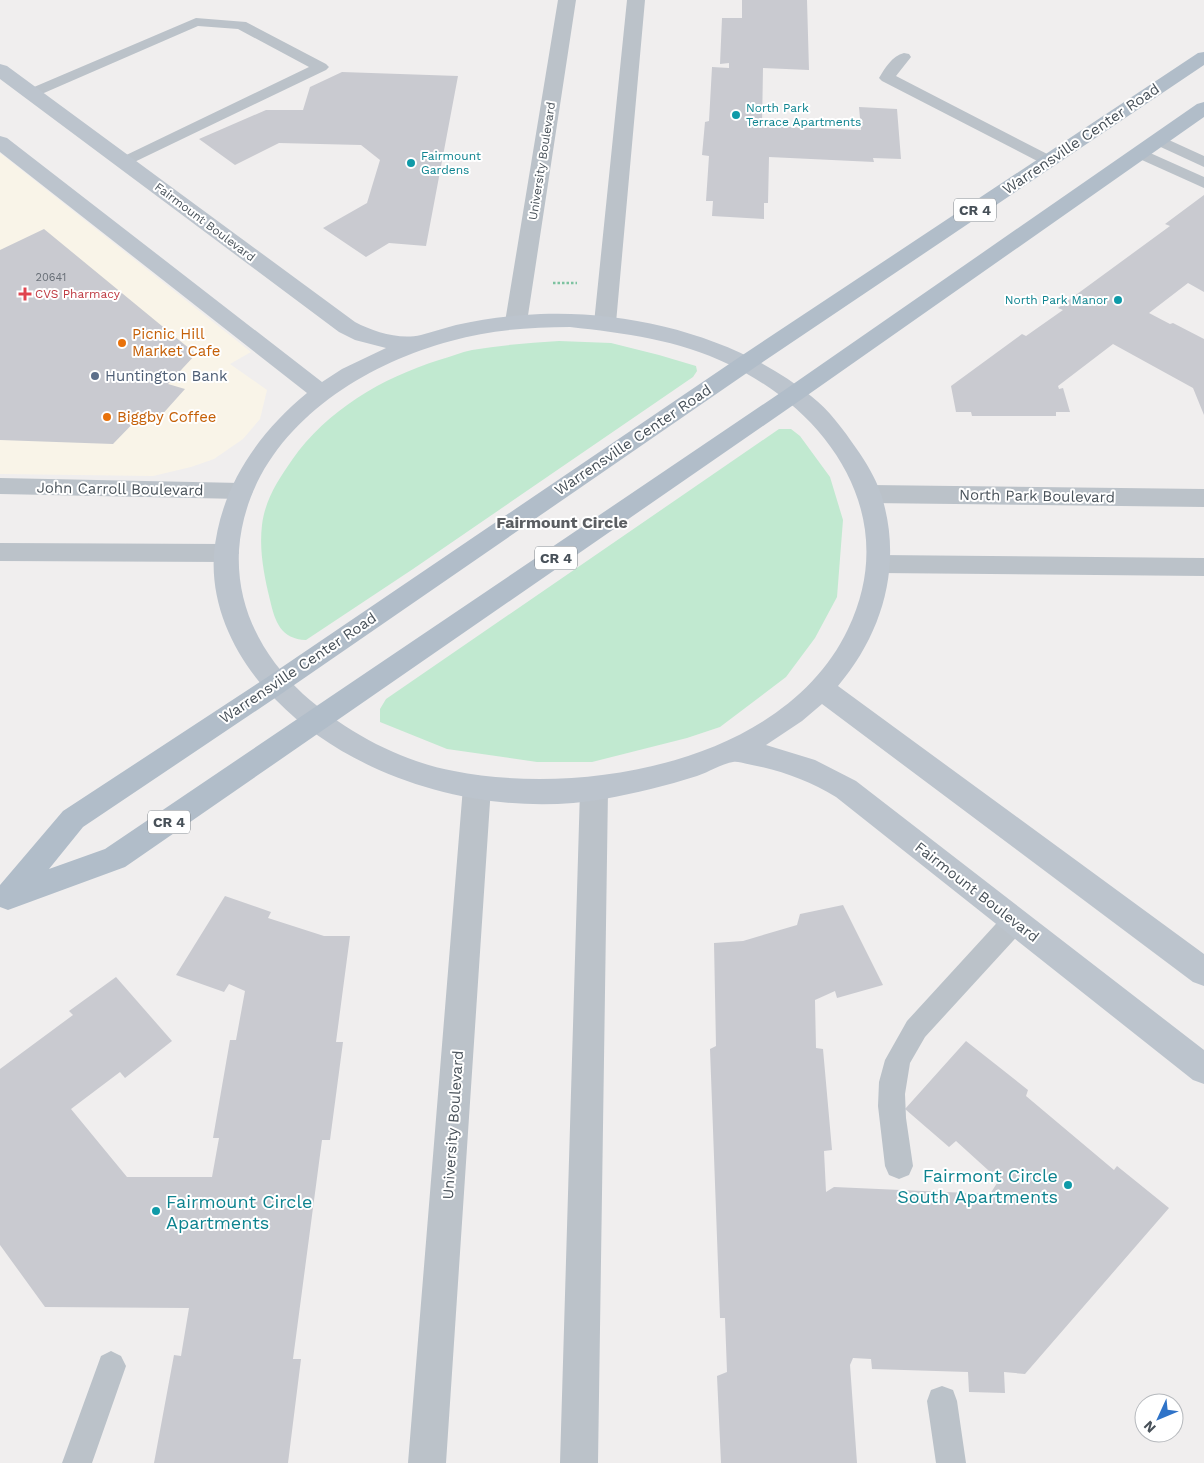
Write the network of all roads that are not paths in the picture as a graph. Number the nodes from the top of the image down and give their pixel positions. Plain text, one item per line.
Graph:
1 (567, 0) edge
2 (636, 0) edge
3 (904, 57) dead end
4 (1204, 57) edge
5 (0, 70) edge
6 (32, 93) junction
7 (1204, 108) edge
8 (1158, 140) junction
9 (0, 142) edge
10 (1139, 153) junction
11 (1049, 161) junction
12 (124, 162) junction
13 (1204, 162) edge
14 (1204, 183) edge
15 (516, 322) junction
16 (605, 323) junction
17 (424, 342) junction
18 (746, 363) junction
19 (322, 393) junction
20 (794, 394) junction
21 (0, 486) edge
22 (241, 491) junction
23 (870, 494) junction
24 (1204, 498) edge
25 (0, 552) edge
26 (226, 554) junction
27 (879, 564) junction
28 (1204, 567) edge
29 (275, 685) junction
30 (821, 688) junction
31 (318, 722) junction
32 (733, 750) junction
33 (477, 787) junction
34 (594, 790) junction
35 (4, 899) edge
36 (1014, 922) junction
37 (1204, 972) edge
38 (1204, 1069) edge
39 (899, 1166) dead end
40 (111, 1366) dead end
41 (942, 1402) dead end
42 (77, 1463) edge
43 (427, 1463) edge
44 (579, 1463) edge
45 (951, 1463) edge

1 - 15 street, University Boulevard
2 - 16 street
3 - 11 lane
4 - 11 main road, Warrensville Center Road / CR 4
5 - 6 main road, Fairmount Boulevard
6 - 12 main road, Fairmount Boulevard
6 - 12 lane
7 - 8 main road, Warrensville Center Road / CR 4
8 - 10 main road, Warrensville Center Road / CR 4
8 - 13 lane
9 - 19 main road
10 - 14 lane
10 - 20 main road, Warrensville Center Road / CR 4
11 - 18 main road, Warrensville Center Road / CR 4
12 - 17 main road, Fairmount Boulevard
15 - 16 main road
15 - 17 main road
16 - 18 main road
17 - 19 main road
18 - 20 main road
18 - 29 main road, Warrensville Center Road / CR 4
19 - 22 main road
20 - 23 main road
20 - 31 main road, Warrensville Center Road / CR 4
21 - 22 street, John Carroll Boulevard
22 - 26 main road
23 - 24 street, North Park Boulevard
23 - 27 main road
25 - 26 street
26 - 29 main road
27 - 28 street
27 - 30 main road
29 - 31 main road
29 - 35 main road, Warrensville Center Road / CR 4
30 - 32 main road
30 - 37 main road
31 - 33 main road
31 - 35 main road, Warrensville Center Road / CR 4
32 - 34 main road
32 - 36 main road, Fairmount Boulevard
33 - 34 main road
33 - 43 street, University Boulevard
34 - 44 street
36 - 38 main road, Fairmount Boulevard
36 - 39 lane
40 - 42 lane
41 - 45 lane

